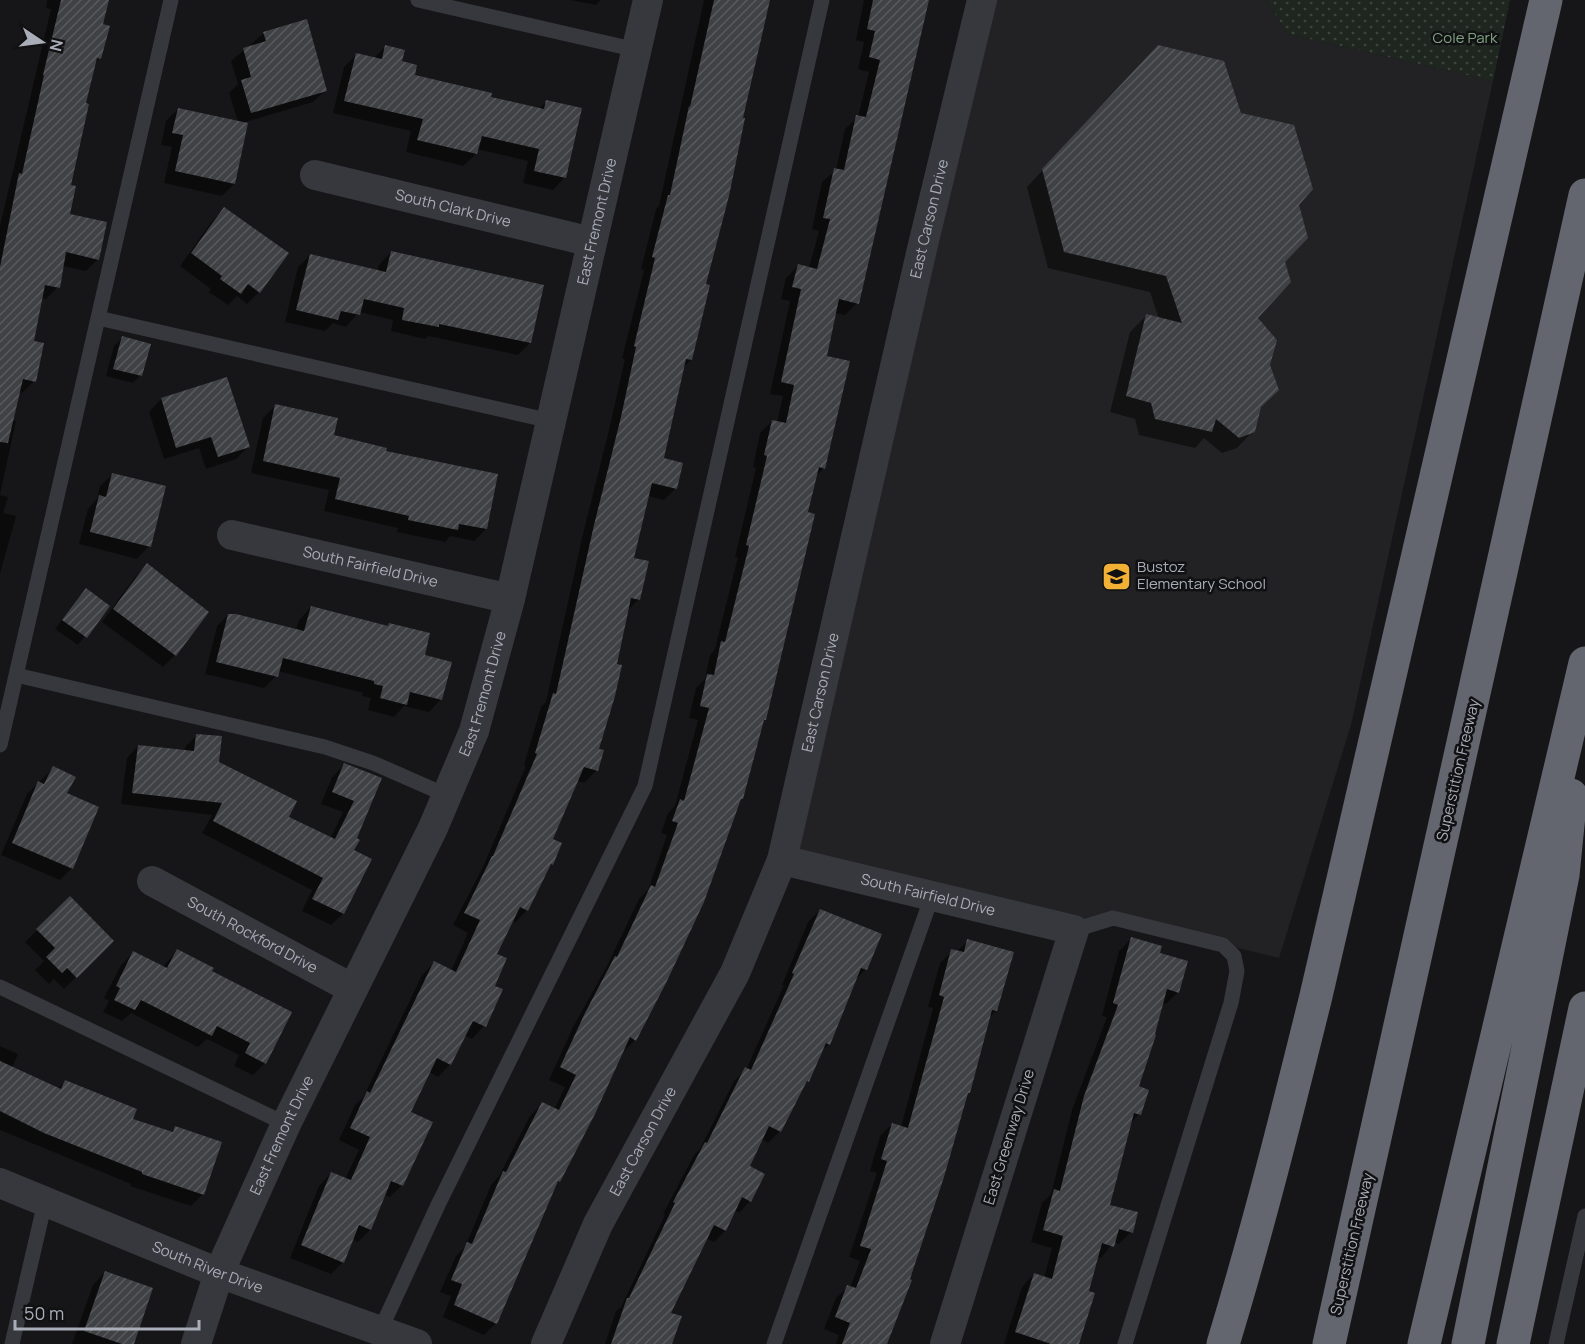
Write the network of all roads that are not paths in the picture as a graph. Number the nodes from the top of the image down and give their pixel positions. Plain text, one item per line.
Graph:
1 (171, 0) edge
2 (418, 0) edge
3 (648, 0) edge
4 (822, 0) edge
5 (982, 0) edge
6 (1546, 0) edge
7 (637, 50) junction
8 (315, 175) dead end
9 (1585, 195) edge
10 (592, 242) junction
11 (98, 318) junction
12 (551, 421) junction
13 (232, 535) dead end
14 (510, 599) junction
15 (1584, 667) edge
16 (16, 675) junction
17 (0, 745) edge
18 (447, 795) junction
19 (782, 860) junction
20 (152, 881) dead end
21 (932, 896) junction
22 (1074, 930) junction
23 (0, 987) edge
24 (352, 989) junction
25 (1585, 1008) edge
26 (286, 1124) junction
27 (1379, 1124) junction
28 (0, 1183) edge
29 (45, 1202) junction
30 (1585, 1216) edge
31 (219, 1273) junction
32 (377, 1337) edge
33 (12, 1344) edge
34 (196, 1344) edge
35 (417, 1344) edge
36 (546, 1344) edge
37 (774, 1344) edge
38 (945, 1344) edge
39 (1125, 1344) edge
40 (1223, 1344) edge
41 (1315, 1344) edge
42 (1329, 1344) edge
43 (1424, 1344) edge
44 (1468, 1344) edge
45 (1513, 1344) edge
46 (1556, 1344) edge

1 - 11 lane
2 - 7 lane
3 - 7 street, East Fremont Drive
4 - 32 lane
5 - 19 street, East Carson Drive
6 - 40 highway
7 - 10 street, East Fremont Drive
8 - 10 street, South Clark Drive
9 - 27 highway, Superstition Freeway
10 - 12 street, East Fremont Drive
11 - 12 lane
11 - 16 lane
12 - 14 street, East Fremont Drive
13 - 14 street, South Fairfield Drive
14 - 18 street, East Fremont Drive
15 - 43 highway
15 - 44 highway
16 - 17 lane
16 - 18 lane
18 - 24 street, East Fremont Drive
19 - 21 street, South Fairfield Drive
19 - 36 street, East Carson Drive
20 - 24 street, South Rockford Drive
21 - 22 street, South Fairfield Drive
21 - 37 lane
22 - 38 street, East Greenway Drive
22 - 39 lane
23 - 26 lane
24 - 26 street, East Fremont Drive
25 - 45 highway
26 - 31 street, East Fremont Drive
27 - 41 highway
27 - 42 highway, Superstition Freeway
28 - 29 street, South River Drive
29 - 31 street, South River Drive
29 - 33 lane
30 - 46 lane
31 - 32 street, South River Drive
31 - 34 street, East Fremont Drive
32 - 35 street, South River Drive

